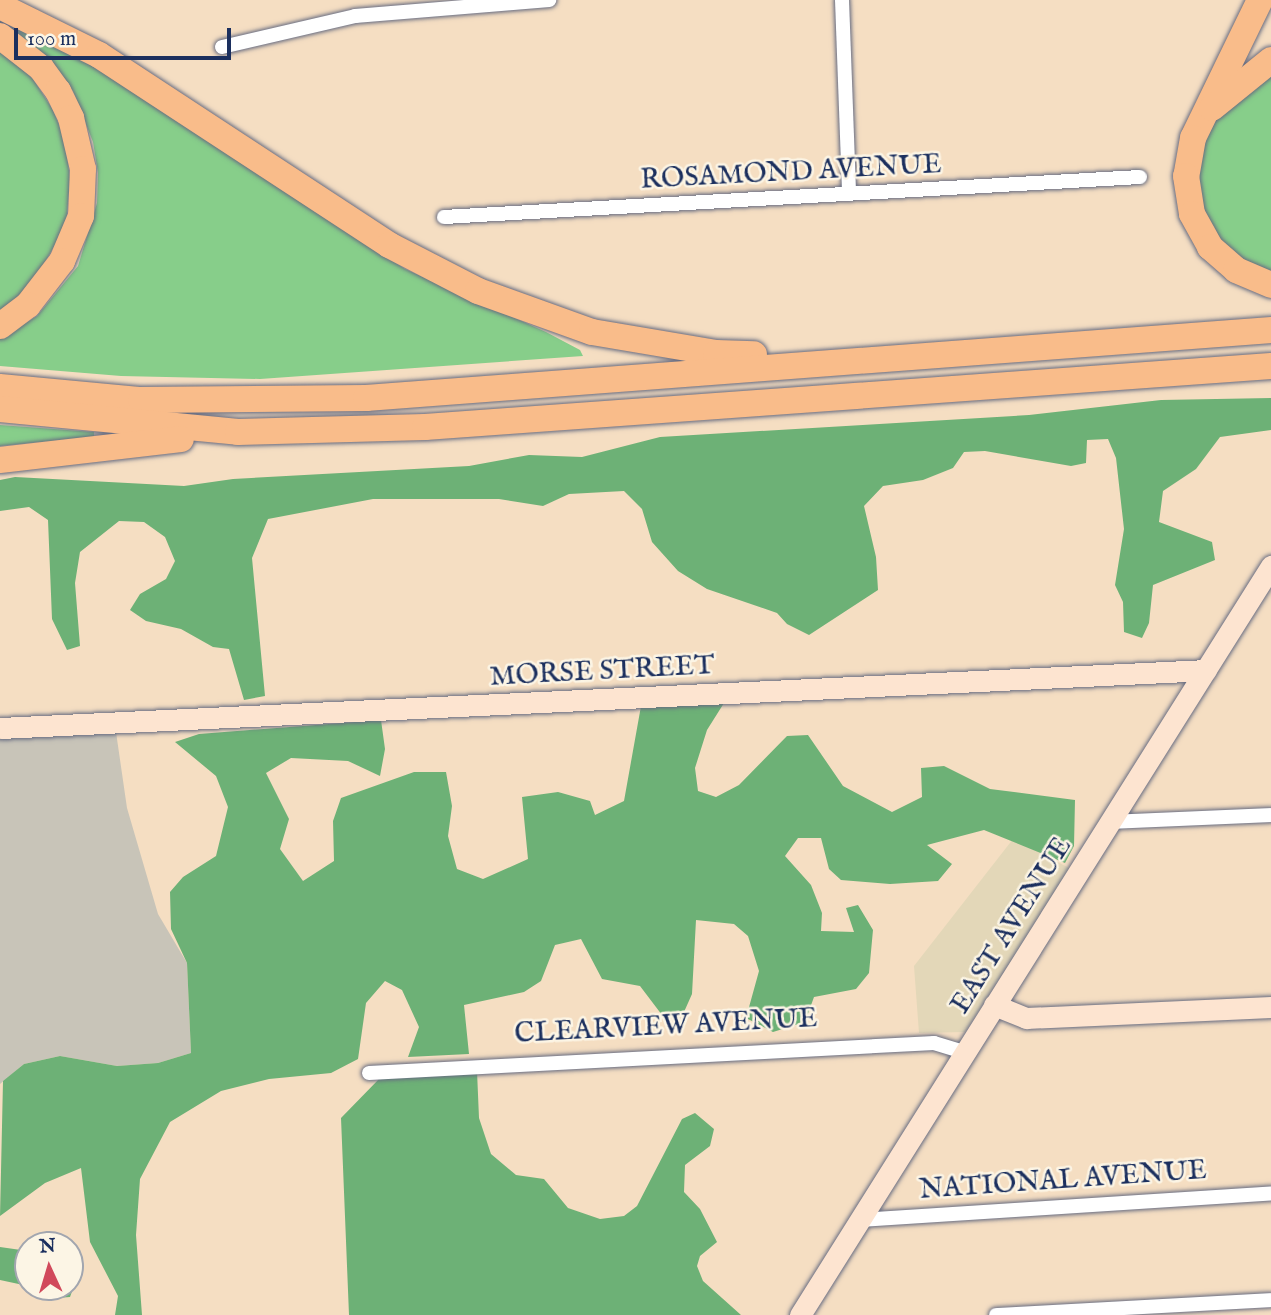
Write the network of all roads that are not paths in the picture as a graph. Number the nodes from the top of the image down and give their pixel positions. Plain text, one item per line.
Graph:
1 (549, 0) edge
2 (842, 0) edge
3 (1260, 0) edge
4 (0, 6) edge
5 (0, 36) edge
6 (222, 47) dead end
7 (1271, 60) edge
8 (1203, 116) junction
9 (1140, 177) dead end
10 (849, 194) junction
11 (444, 216) dead end
12 (1271, 285) edge
13 (0, 326) edge
14 (1271, 330) edge
15 (875, 359) junction
16 (1271, 366) edge
17 (0, 387) edge
18 (0, 409) edge
19 (238, 432) junction
20 (0, 460) edge
21 (1271, 566) edge
22 (1206, 670) junction
23 (0, 728) edge
24 (1271, 815) edge
25 (1110, 822) junction
26 (994, 1006) junction
27 (1271, 1007) edge
28 (964, 1052) junction
29 (369, 1073) dead end
30 (1271, 1193) edge
31 (859, 1220) junction
32 (1271, 1300) edge
33 (800, 1315) edge
34 (996, 1315) edge

1 - 6 street
2 - 10 street
3 - 8 highway
4 - 15 highway
5 - 13 highway
7 - 8 highway
8 - 12 highway
9 - 10 street, ROSAMOND AVENUE
10 - 11 street, ROSAMOND AVENUE
14 - 15 highway
15 - 17 highway
16 - 19 highway
18 - 19 highway
19 - 20 highway
21 - 22 street, EAST AVENUE
22 - 23 street, MORSE STREET
22 - 25 street, EAST AVENUE
24 - 25 street
25 - 26 street, EAST AVENUE
26 - 27 street
26 - 28 street, EAST AVENUE
28 - 29 street, CLEARVIEW AVENUE
28 - 31 street, EAST AVENUE
30 - 31 street, NATIONAL AVENUE
31 - 33 street, EAST AVENUE
32 - 34 street

